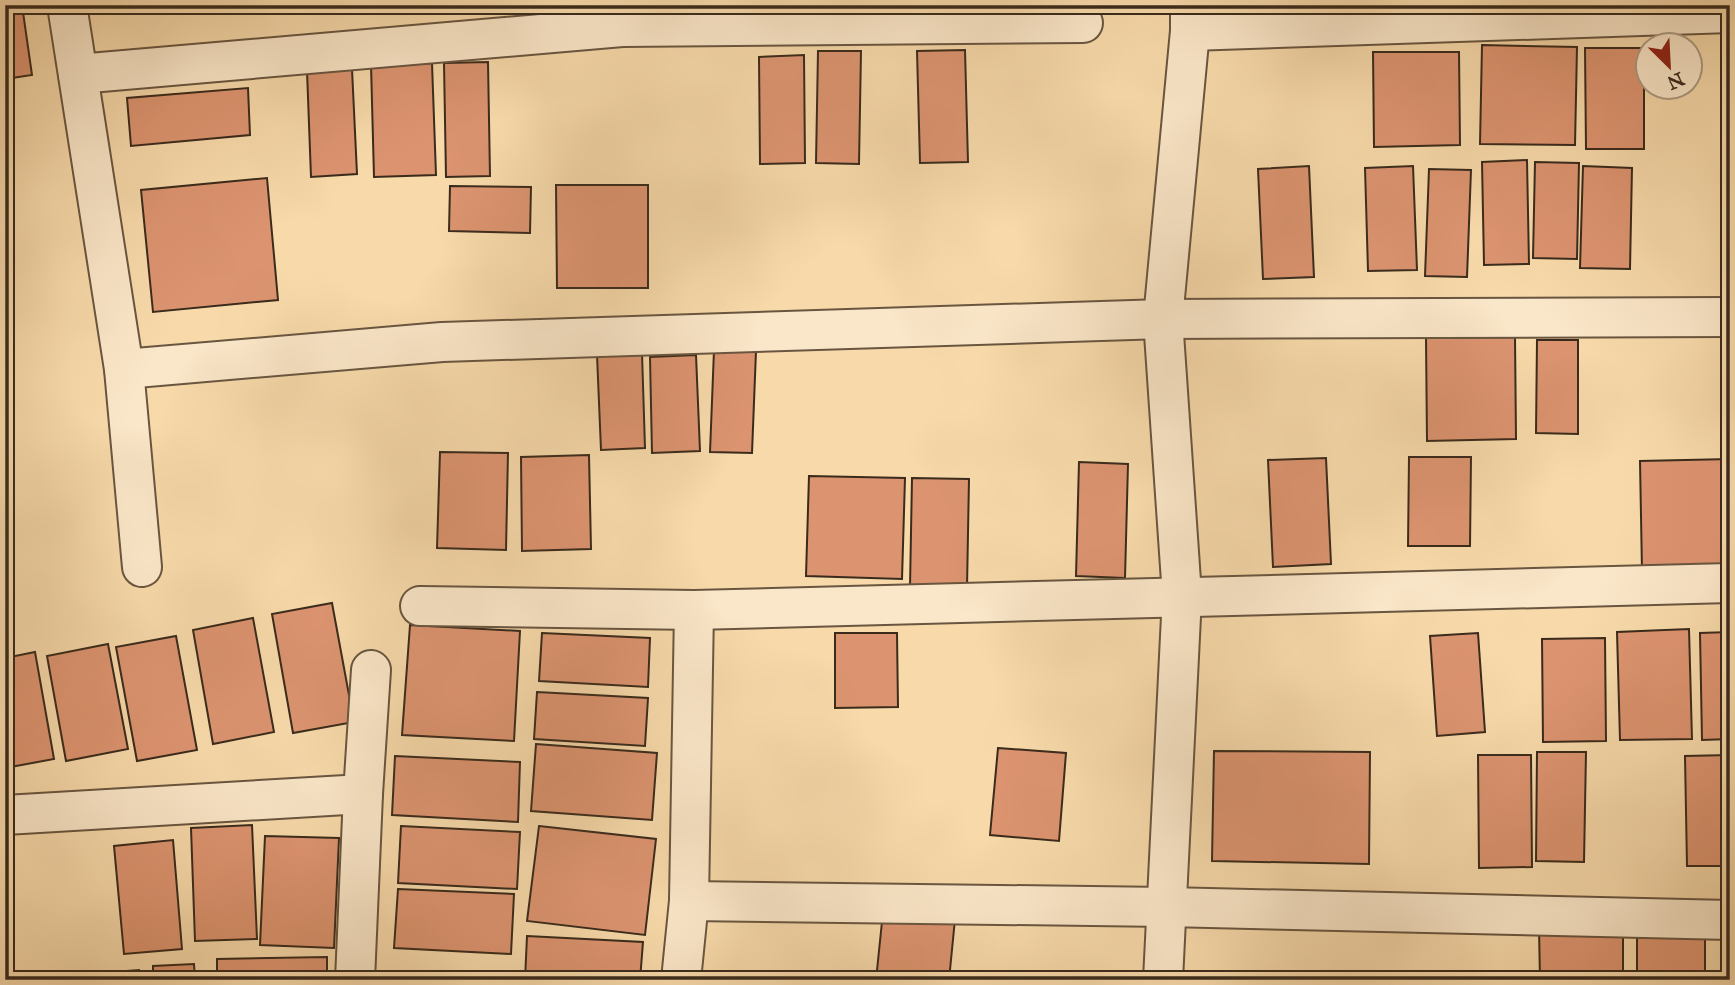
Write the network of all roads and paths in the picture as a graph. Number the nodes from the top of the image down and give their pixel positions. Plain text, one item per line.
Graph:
1 (67, 5) edge
2 (1730, 13) edge
3 (622, 16) edge
4 (1190, 18) edge
5 (1083, 23) dead end
6 (78, 74) junction
7 (1730, 317) edge
8 (1163, 318) junction
9 (124, 369) junction
10 (142, 567) dead end
11 (1730, 583) edge
12 (1182, 596) junction
13 (421, 606) dead end
14 (694, 610) junction
15 (371, 670) dead end
16 (363, 794) junction
17 (5, 815) edge
18 (689, 901) junction
19 (1167, 907) junction
20 (1730, 920) edge
21 (355, 980) edge
22 (681, 980) edge
23 (1163, 980) edge

1 - 6 street
2 - 4 street
3 - 5 street
3 - 6 street
4 - 8 street
6 - 9 street
7 - 8 street
8 - 9 street
8 - 12 street
9 - 10 street
11 - 12 street
12 - 14 street
12 - 19 street
13 - 14 street
14 - 18 street
15 - 16 street
16 - 17 street
16 - 21 street
18 - 19 street
18 - 22 street
19 - 20 street
19 - 23 street

